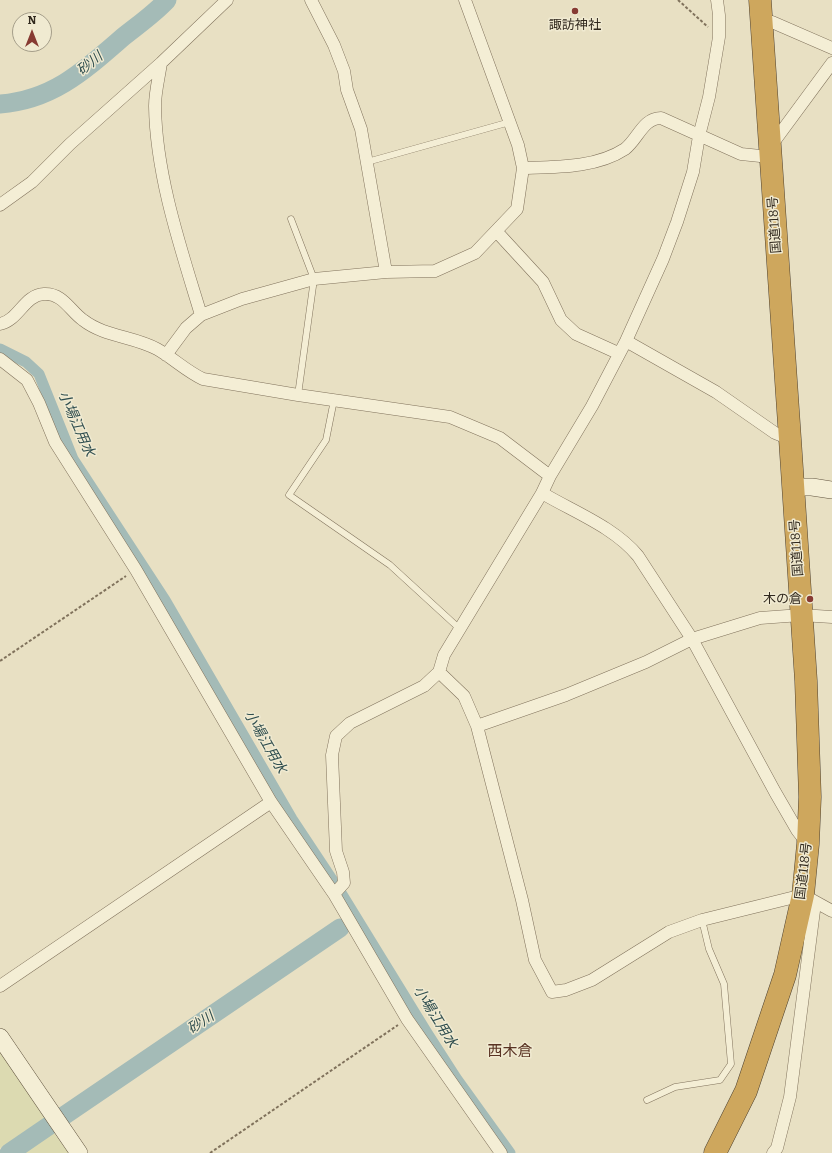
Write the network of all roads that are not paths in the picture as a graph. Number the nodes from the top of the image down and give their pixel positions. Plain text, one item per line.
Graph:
1 (227, 0) edge
2 (311, 0) edge
3 (466, 0) edge
4 (717, 0) edge
5 (761, 9) edge
6 (832, 48) edge
7 (832, 63) edge
8 (160, 64) junction
9 (510, 122) junction
10 (699, 136) junction
11 (770, 149) junction
12 (367, 162) junction
13 (523, 168) junction
14 (0, 205) edge
15 (291, 220) dead end
16 (497, 232) junction
17 (386, 272) junction
18 (314, 279) junction
19 (201, 315) junction
20 (0, 324) edge
21 (626, 340) junction
22 (618, 353) junction
23 (166, 355) junction
24 (0, 359) edge
25 (298, 395) junction
26 (334, 400) junction
27 (790, 439) junction
28 (550, 476) junction
29 (793, 487) junction
30 (832, 490) edge
31 (542, 493) junction
32 (801, 615) junction
33 (832, 617) edge
34 (461, 630) junction
35 (692, 639) junction
36 (439, 672) junction
37 (477, 726) junction
38 (271, 802) junction
39 (808, 844) junction
40 (338, 889) junction
41 (809, 899) junction
42 (832, 911) edge
43 (702, 920) junction
44 (0, 986) edge
45 (0, 1037) edge
46 (647, 1100) dead end
47 (79, 1153) edge
48 (501, 1153) edge
49 (715, 1153) edge
50 (773, 1153) edge

1 - 8 street
2 - 12 street
3 - 9 street
4 - 10 street
5 - 6 street
5 - 11 highway, 国道118号
7 - 11 street
8 - 14 street
8 - 19 street
9 - 12 lane
9 - 13 street
10 - 11 street
10 - 13 street
10 - 21 street
11 - 27 highway, 国道118号
12 - 17 street
13 - 16 street
15 - 18 lane
16 - 17 street
16 - 22 street
17 - 18 street
18 - 19 street
18 - 25 lane
19 - 23 street
20 - 23 street
21 - 22 street
21 - 27 street
22 - 28 street
23 - 25 street
24 - 38 street
25 - 26 street
26 - 28 street
26 - 34 lane
27 - 29 highway, 国道118号
28 - 31 street
29 - 30 street
29 - 32 highway, 国道118号
31 - 34 street
31 - 35 street
32 - 33 street
32 - 35 street
32 - 39 highway, 国道118号
34 - 36 street
35 - 37 street
35 - 39 street
36 - 37 street
36 - 40 street
37 - 43 street
38 - 40 street
38 - 44 street
39 - 41 highway, 国道118号
40 - 48 street
41 - 42 street
41 - 43 street
41 - 49 highway, 国道118号
41 - 50 street
43 - 46 lane
45 - 47 street

